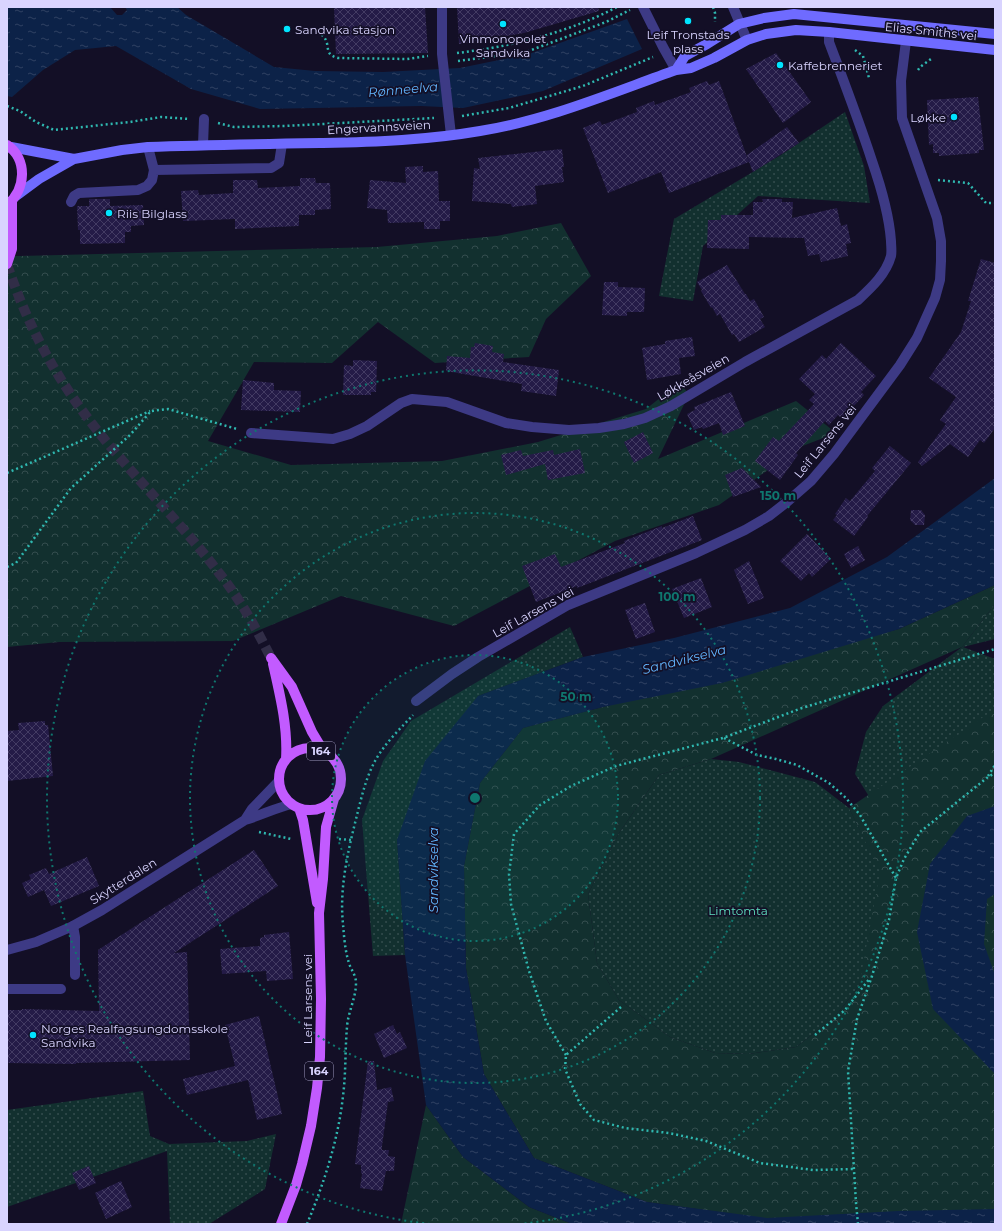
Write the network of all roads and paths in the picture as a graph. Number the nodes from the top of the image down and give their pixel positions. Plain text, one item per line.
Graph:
1 (442, 7) edge
2 (617, 7) edge
3 (713, 7) edge
4 (733, 7) edge
5 (641, 8) edge
6 (715, 13) dead end
7 (739, 24) junction
8 (314, 28) dead end
9 (829, 32) junction
10 (995, 34) edge
11 (865, 37) joint
12 (748, 40) junction
13 (906, 41) junction
14 (852, 48) dead end
15 (995, 50) edge
16 (660, 51) junction
17 (936, 58) dead end
18 (443, 60) junction
19 (676, 70) junction
20 (918, 72) dead end
21 (869, 78) dead end
22 (7, 106) edge
23 (444, 115) junction
24 (462, 116) dead end
25 (204, 119) junction
26 (451, 135) junction
27 (282, 144) junction
28 (203, 145) junction
29 (9, 146) edge
30 (148, 146) junction
31 (74, 159) junction
32 (154, 170) junction
33 (924, 179) junction
34 (12, 201) edge
35 (71, 202) dead end
36 (995, 203) edge
37 (7, 264) edge
38 (151, 411) junction
39 (251, 433) joint
40 (7, 473) edge
41 (7, 567) edge
42 (995, 649) edge
43 (416, 701) joint
44 (723, 738) junction
45 (324, 752) junction
46 (286, 759) junction
47 (995, 765) edge
48 (995, 773) edge
49 (988, 776) junction
50 (279, 781) junction
51 (334, 798) junction
52 (295, 806) junction
53 (245, 820) junction
54 (259, 832) dead end
55 (295, 840) dead end
56 (896, 878) junction
57 (319, 913) junction
58 (73, 926) junction
59 (7, 950) edge
60 (75, 975) dead end
61 (872, 976) junction
62 (7, 989) edge
63 (61, 989) dead end
64 (620, 1007) dead end
65 (815, 1035) dead end
66 (566, 1055) junction
67 (854, 1169) junction
68 (281, 1224) edge
69 (307, 1224) edge
70 (858, 1224) edge

1 - 18 street
2 - 18 path
3 - 6 path
4 - 7 street
5 - 16 street
5 - 18 path
7 - 10 main road, Elias Smiths vei
7 - 12 street
7 - 19 main road
8 - 18 path
9 - 11 main road, Engervannsveien
9 - 12 main road, Engervannsveien
9 - 39 street, Løkkeåsveien
11 - 13 main road, Elias Smiths vei
12 - 19 main road, Engervannsveien
13 - 15 main road, Elias Smiths vei
13 - 33 street, Leif Larsens vei
14 - 21 path
16 - 19 street
16 - 24 path
17 - 20 path
18 - 23 street
19 - 26 main road, Engervannsveien
22 - 25 path
23 - 25 path
23 - 26 street
25 - 28 street
26 - 27 main road, Engervannsveien
27 - 28 main road, Engervannsveien
27 - 32 street
28 - 30 main road, Engervannsveien
29 - 31 main road, Engervannsveien
29 - 34 main road
30 - 31 main road, Engervannsveien
30 - 32 street
31 - 34 main road, Engervannsveien
32 - 35 street
33 - 36 path
33 - 43 street, Leif Larsens vei
34 - 37 main road
38 - 39 path
38 - 40 path
38 - 41 path
42 - 44 path
43 - 69 path
44 - 56 path
44 - 66 path
45 - 46 main road, 164
45 - 46 main road, 164
45 - 51 main road, 164
46 - 50 main road, 164
47 - 49 path
48 - 49 path
49 - 56 path
50 - 52 main road, 164
50 - 53 street, Skytterdalen
51 - 52 main road
51 - 57 main road, Leif Larsens vei / 164
52 - 53 street, Skytterdalen
52 - 57 main road, Leif Larsens vei / 164
53 - 58 street, Skytterdalen
54 - 55 path
56 - 61 path
57 - 68 main road, Leif Larsens vei / 164
58 - 59 street, Skytterdalen
58 - 60 street
61 - 65 path
61 - 67 path
62 - 63 street
64 - 66 path
66 - 67 path
67 - 70 path

